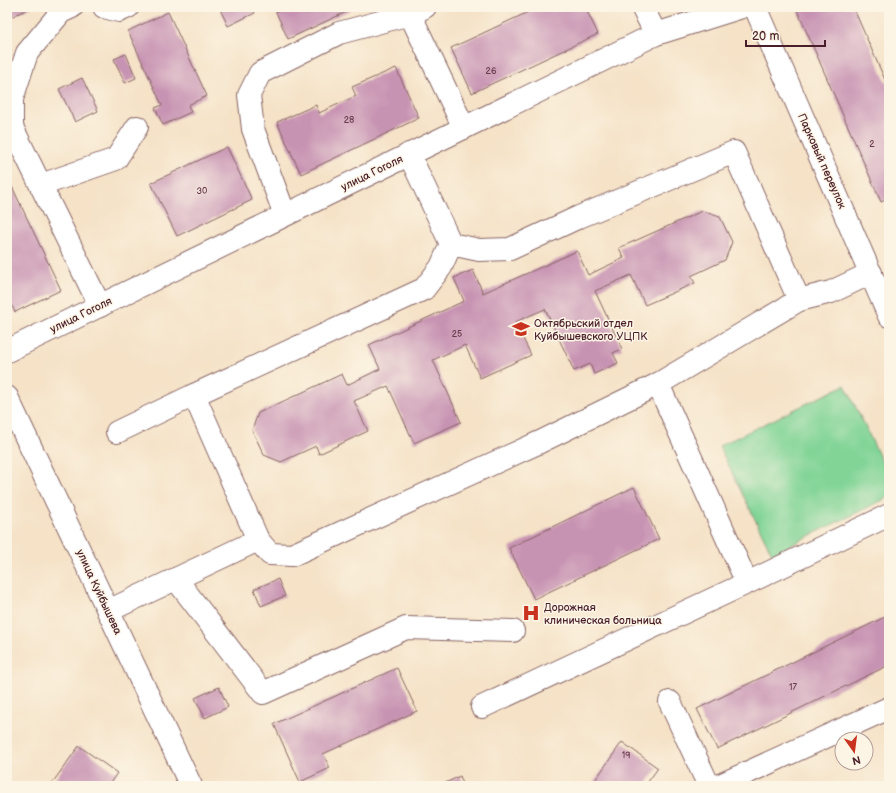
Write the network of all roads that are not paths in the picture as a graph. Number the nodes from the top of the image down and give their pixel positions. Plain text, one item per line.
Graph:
1 (104, 7) edge
2 (128, 7) edge
3 (642, 7) edge
4 (742, 7) edge
5 (755, 7) edge
6 (64, 9) edge
7 (418, 10) edge
8 (656, 34) junction
9 (137, 127) dead end
10 (9, 128) edge
11 (464, 128) junction
12 (409, 154) junction
13 (41, 185) junction
14 (284, 216) junction
15 (451, 244) junction
16 (871, 273) junction
17 (799, 300) junction
18 (100, 306) junction
19 (888, 311) edge
20 (7, 351) edge
21 (658, 384) junction
22 (194, 395) junction
23 (7, 397) edge
24 (12, 423) edge
25 (117, 432) dead end
26 (889, 515) edge
27 (258, 540) junction
28 (176, 579) junction
29 (747, 583) junction
30 (108, 611) junction
31 (513, 631) dead end
32 (670, 702) dead end
33 (482, 707) dead end
34 (889, 708) edge
35 (191, 786) edge
36 (709, 786) edge
37 (718, 786) edge

1 - 2 street
3 - 8 street
4 - 8 street, улица Гоголя
5 - 16 street, Парковый переулок
6 - 10 street
7 - 11 street
7 - 14 street
8 - 11 street, улица Гоголя
9 - 13 street
10 - 13 street
11 - 12 street, улица Гоголя
12 - 14 street, улица Гоголя
12 - 15 street
13 - 18 street
14 - 18 street, улица Гоголя
15 - 17 street
15 - 22 street
16 - 17 street
16 - 19 street, Парковый переулок
17 - 21 street
18 - 20 street, улица Гоголя
21 - 27 street
21 - 29 street
22 - 25 street
22 - 27 street
23 - 24 street, улица Куйбышева
24 - 30 street, улица Куйбышева
26 - 29 street
27 - 28 street
28 - 30 street
28 - 31 street
29 - 33 street
30 - 35 street, улица Куйбышева
32 - 36 street
34 - 37 street

